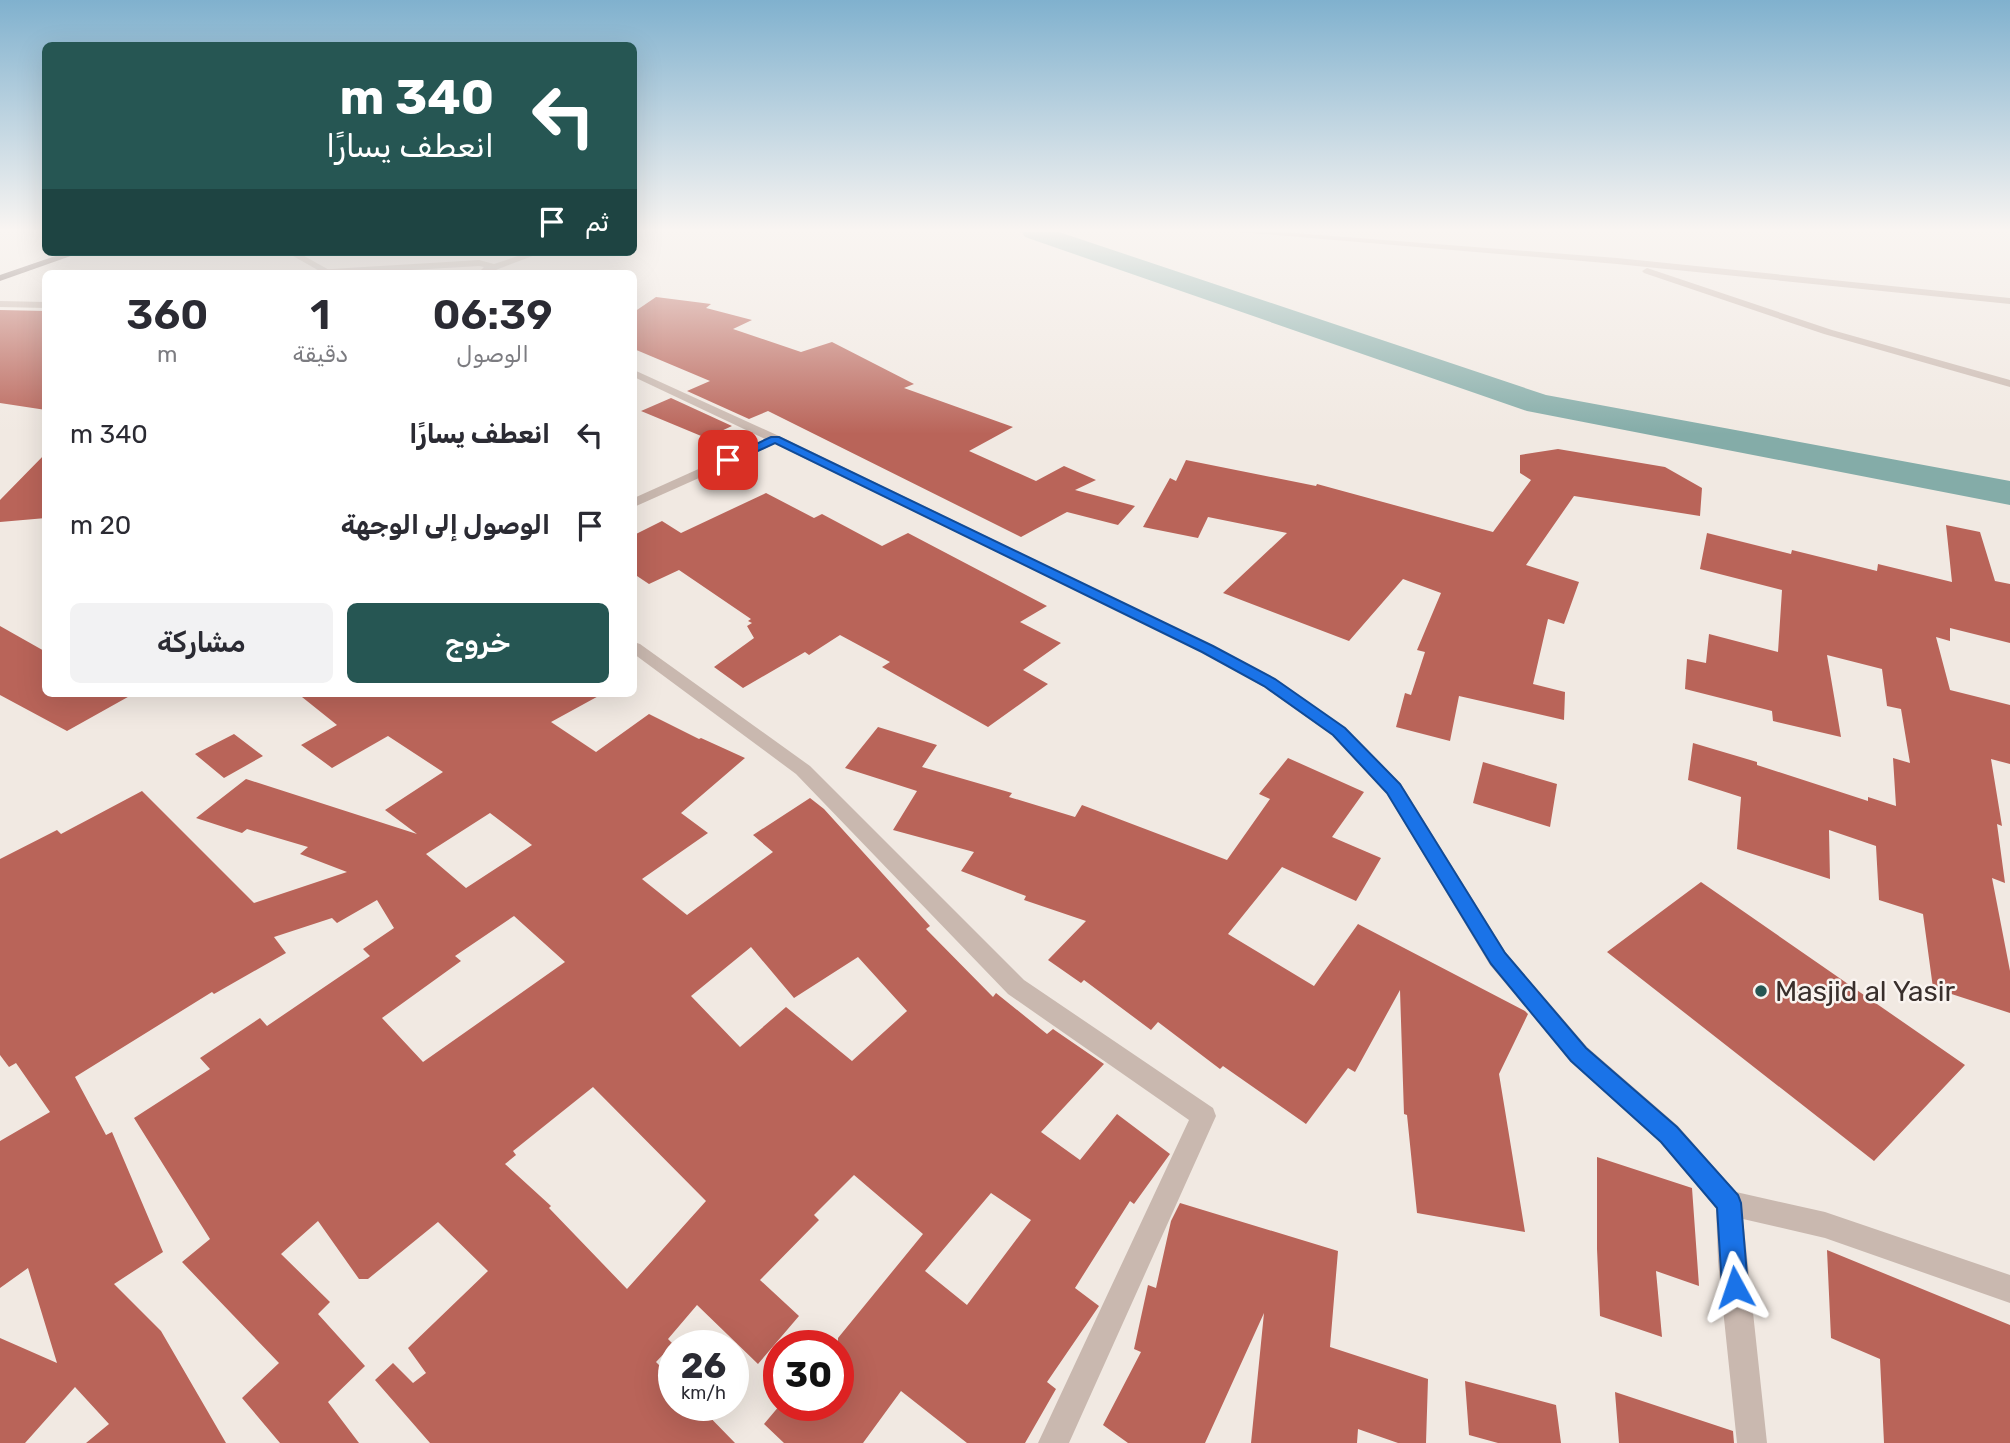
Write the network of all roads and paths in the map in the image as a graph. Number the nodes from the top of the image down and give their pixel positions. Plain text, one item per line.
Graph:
1 (1731, 299) edge
2 (0, 304) edge
3 (42, 304) edge
4 (42, 311) edge
5 (0, 312) edge
6 (637, 374) edge
7 (2010, 384) edge
8 (775, 439) junction
9 (637, 502) edge
10 (637, 649) edge
11 (1729, 1203) junction
12 (2010, 1289) edge
13 (1053, 1443) edge
14 (1752, 1443) edge

1 - 7 street
2 - 3 street
4 - 5 street
6 - 8 street
8 - 9 street
8 - 11 street
10 - 13 street
11 - 12 street
11 - 14 street

